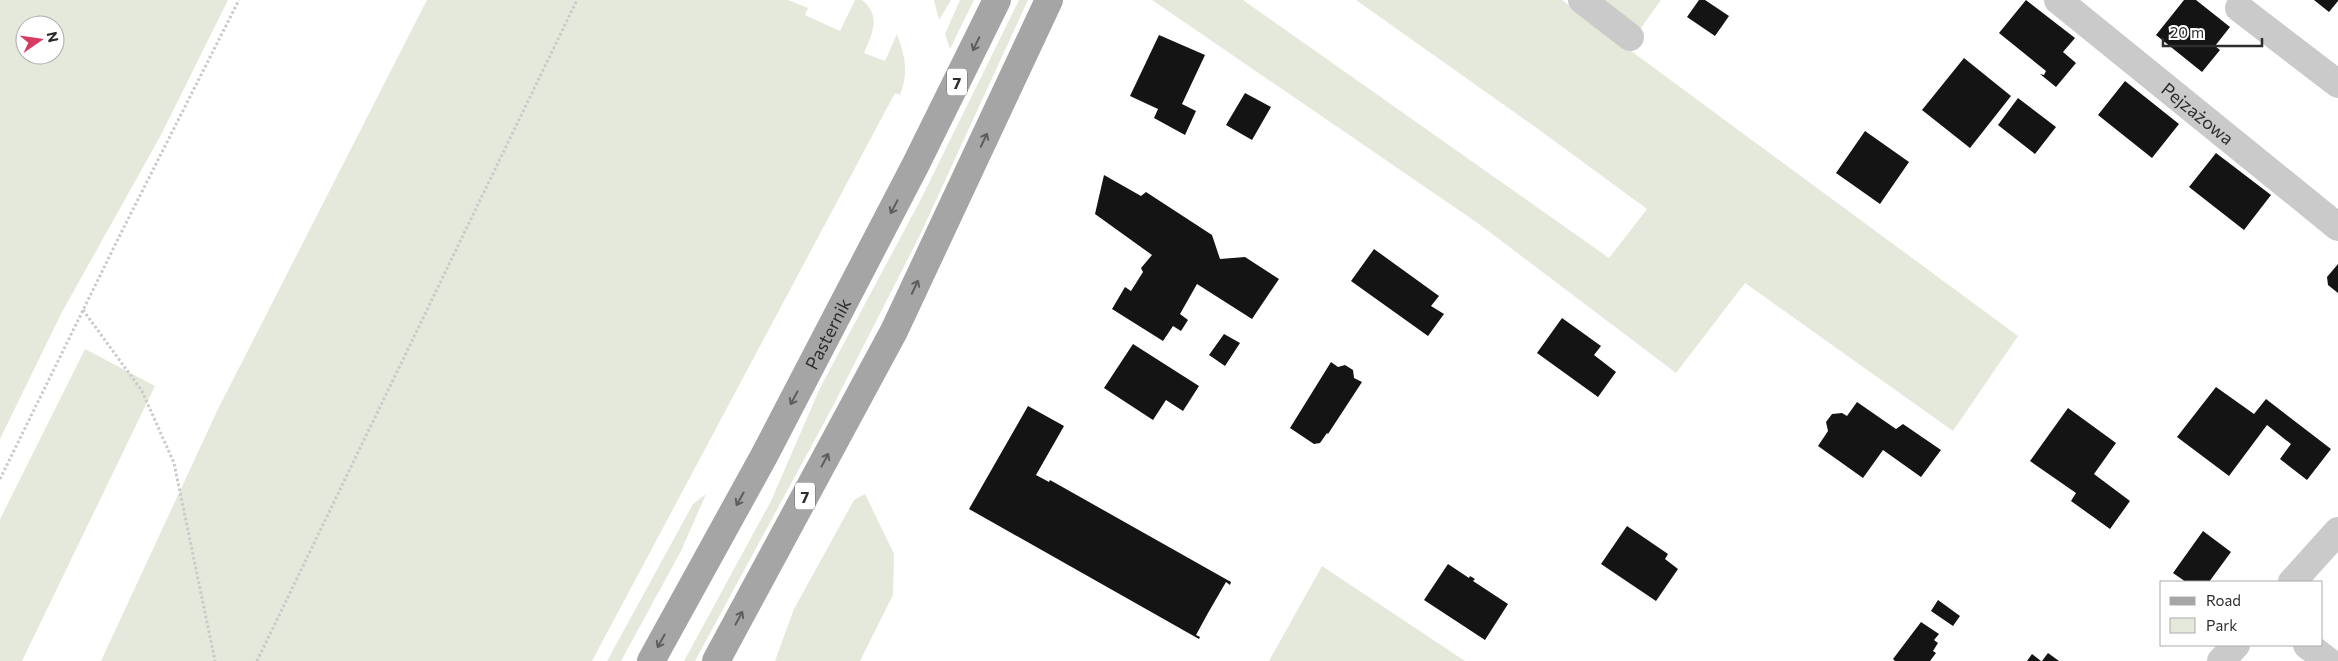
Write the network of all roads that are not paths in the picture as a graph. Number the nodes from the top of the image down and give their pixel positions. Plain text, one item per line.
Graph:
1 (997, 0) edge
2 (1049, 0) edge
3 (1582, 0) edge
4 (2058, 0) edge
5 (2239, 8) dead end
6 (1630, 37) dead end
7 (2338, 84) edge
8 (2338, 227) edge
9 (2338, 531) edge
10 (2293, 581) edge
11 (2235, 646) edge
12 (2308, 646) edge
13 (651, 661) edge
14 (716, 661) edge
15 (2222, 661) edge
16 (2328, 661) edge

1 -> 13 main road, Pasternik / 7
14 -> 2 main road, 7
3 - 6 street
4 - 8 street, Pejzażowa
5 - 7 street
9 - 10 street
11 - 15 street
12 - 16 street

